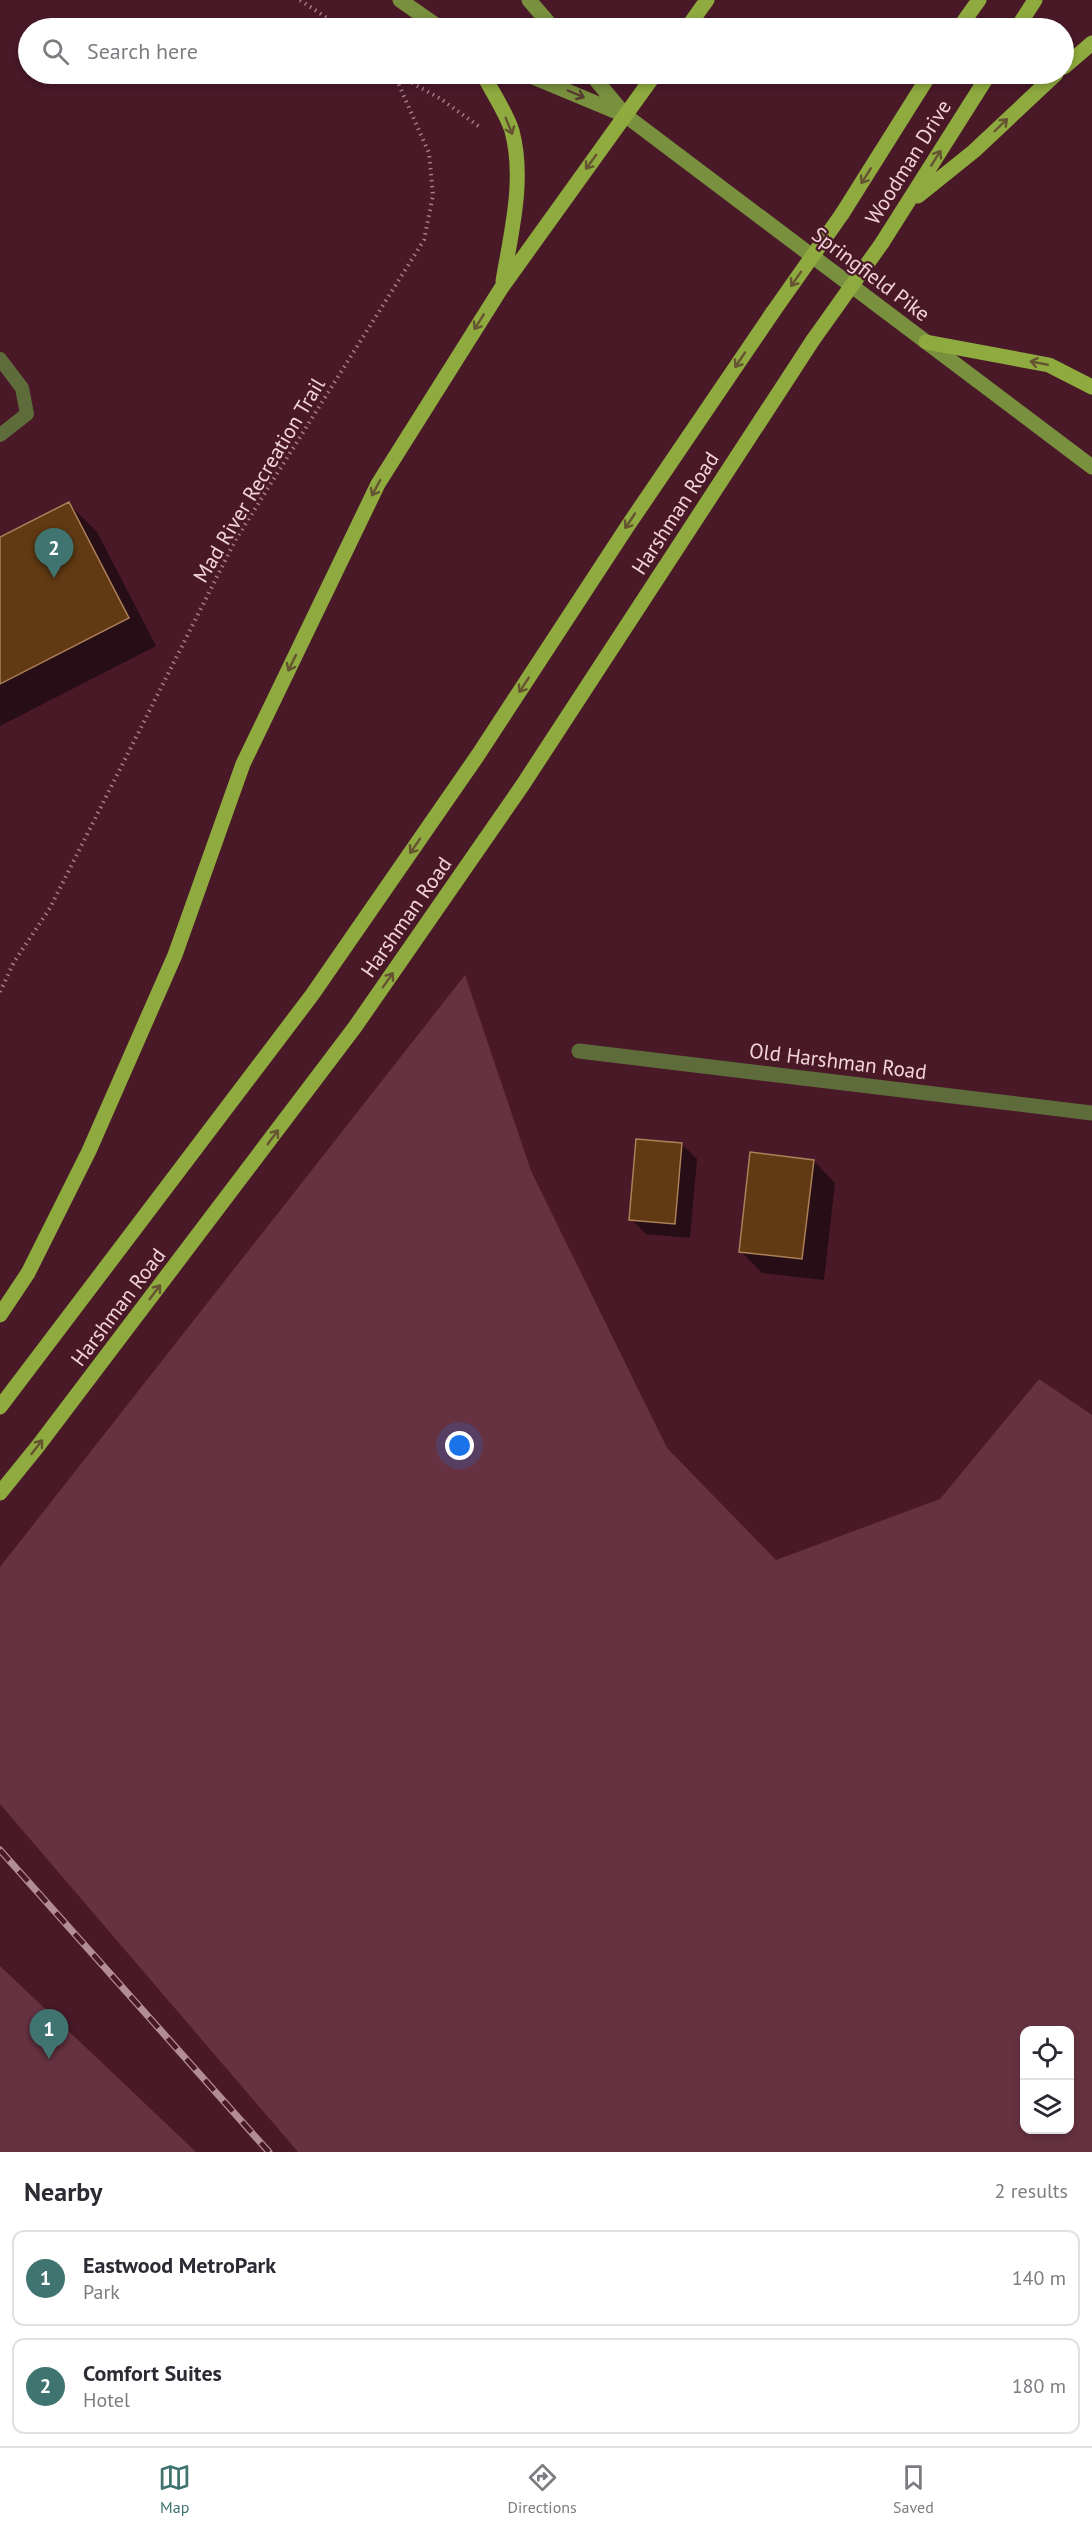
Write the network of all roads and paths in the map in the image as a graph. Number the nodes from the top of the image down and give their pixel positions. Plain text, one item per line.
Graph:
1 (300, 0) edge
2 (400, 0) edge
3 (529, 0) edge
4 (707, 0) edge
5 (979, 0) edge
6 (1035, 0) edge
7 (327, 18) edge
8 (426, 18) edge
9 (544, 18) edge
10 (694, 18) edge
11 (966, 18) edge
12 (1023, 18) edge
13 (1092, 43) edge
14 (1074, 58) edge
15 (399, 84) edge
16 (413, 84) edge
17 (488, 84) edge
18 (550, 84) edge
19 (599, 84) edge
20 (648, 84) edge
21 (924, 84) edge
22 (983, 84) edge
23 (1045, 84) edge
24 (625, 115) junction
25 (512, 129) junction
26 (908, 204) junction
27 (502, 287) junction
28 (773, 312) joint
29 (813, 340) joint
30 (926, 342) junction
31 (0, 359) edge
32 (1092, 387) edge
33 (0, 435) edge
34 (1092, 467) edge
35 (0, 992) edge
36 (579, 1051) dead end
37 (1092, 1113) edge
38 (0, 1315) edge
39 (0, 1407) edge
40 (0, 1493) edge

1 - 7 path
2 - 8 main road
3 - 9 main road
4 - 10 main road
5 - 11 main road
6 - 12 main road
13 - 14 main road
15 - 35 path, Mad River Recreation Trail
16 - 25 path
17 -> 25 main road
18 -> 24 main road, Springfield Pike
19 - 24 main road, Springfield Pike
20 - 24 main road
21 -> 28 main road, Woodman Drive, bridge
26 -> 22 main road, Woodman Drive
26 -> 23 main road
24 -> 27 main road
24 - 30 main road, Springfield Pike
25 - 27 main road
26 - 29 main road, Woodman Drive, bridge
27 -> 38 main road
28 -> 39 main road, Harshman Road
40 -> 29 main road, Harshman Road
32 -> 30 main road
30 - 34 main road, Springfield Pike
31 - 33 lane
36 - 37 street, Old Harshman Road

